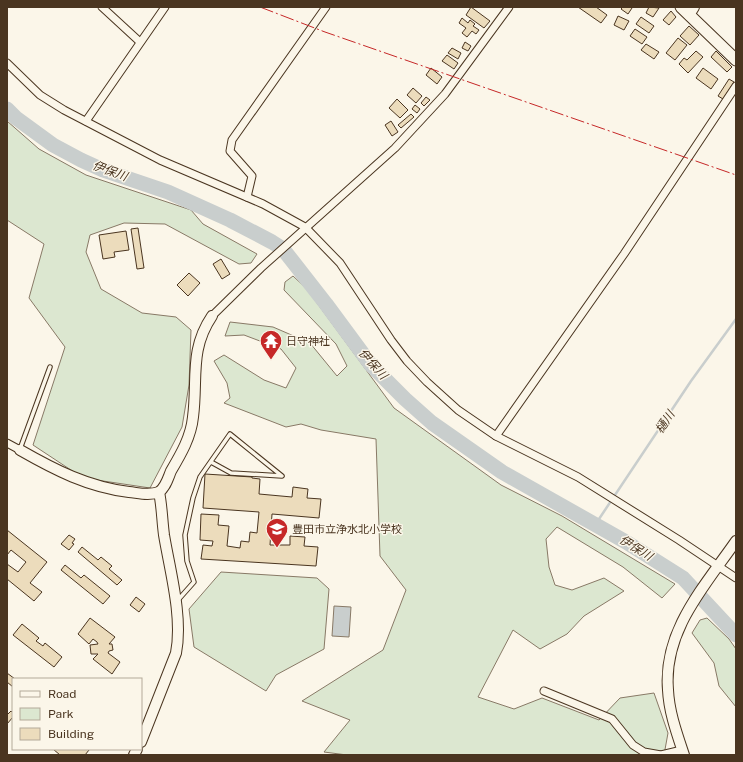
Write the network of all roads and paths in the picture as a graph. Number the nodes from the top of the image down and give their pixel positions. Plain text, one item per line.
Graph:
1 (102, 7) edge
2 (165, 7) edge
3 (326, 7) edge
4 (509, 7) edge
5 (688, 10) edge
6 (140, 42) junction
7 (736, 60) edge
8 (7, 63) edge
9 (736, 86) edge
10 (86, 121) junction
11 (247, 197) junction
12 (302, 230) junction
13 (212, 316) joint
14 (50, 367) dead end
15 (496, 436) junction
16 (7, 443) edge
17 (20, 450) junction
18 (211, 462) junction
19 (160, 492) junction
20 (736, 542) edge
21 (717, 568) junction
22 (736, 578) edge
23 (175, 604) junction
24 (544, 691) dead end
25 (142, 739) edge
26 (683, 753) edge

1 - 6 street
2 - 6 street
3 - 11 street
4 - 12 street
5 - 7 main road
6 - 10 street
8 - 10 street
9 - 15 street
10 - 11 street
11 - 12 street
12 - 13 street
12 - 15 street
13 - 19 street
14 - 17 lane
15 - 21 street
16 - 17 street
17 - 19 street
18 - 18 lane
18 - 23 lane
19 - 23 street
20 - 21 street
21 - 22 street
21 - 26 street
23 - 25 street
24 - 26 street

